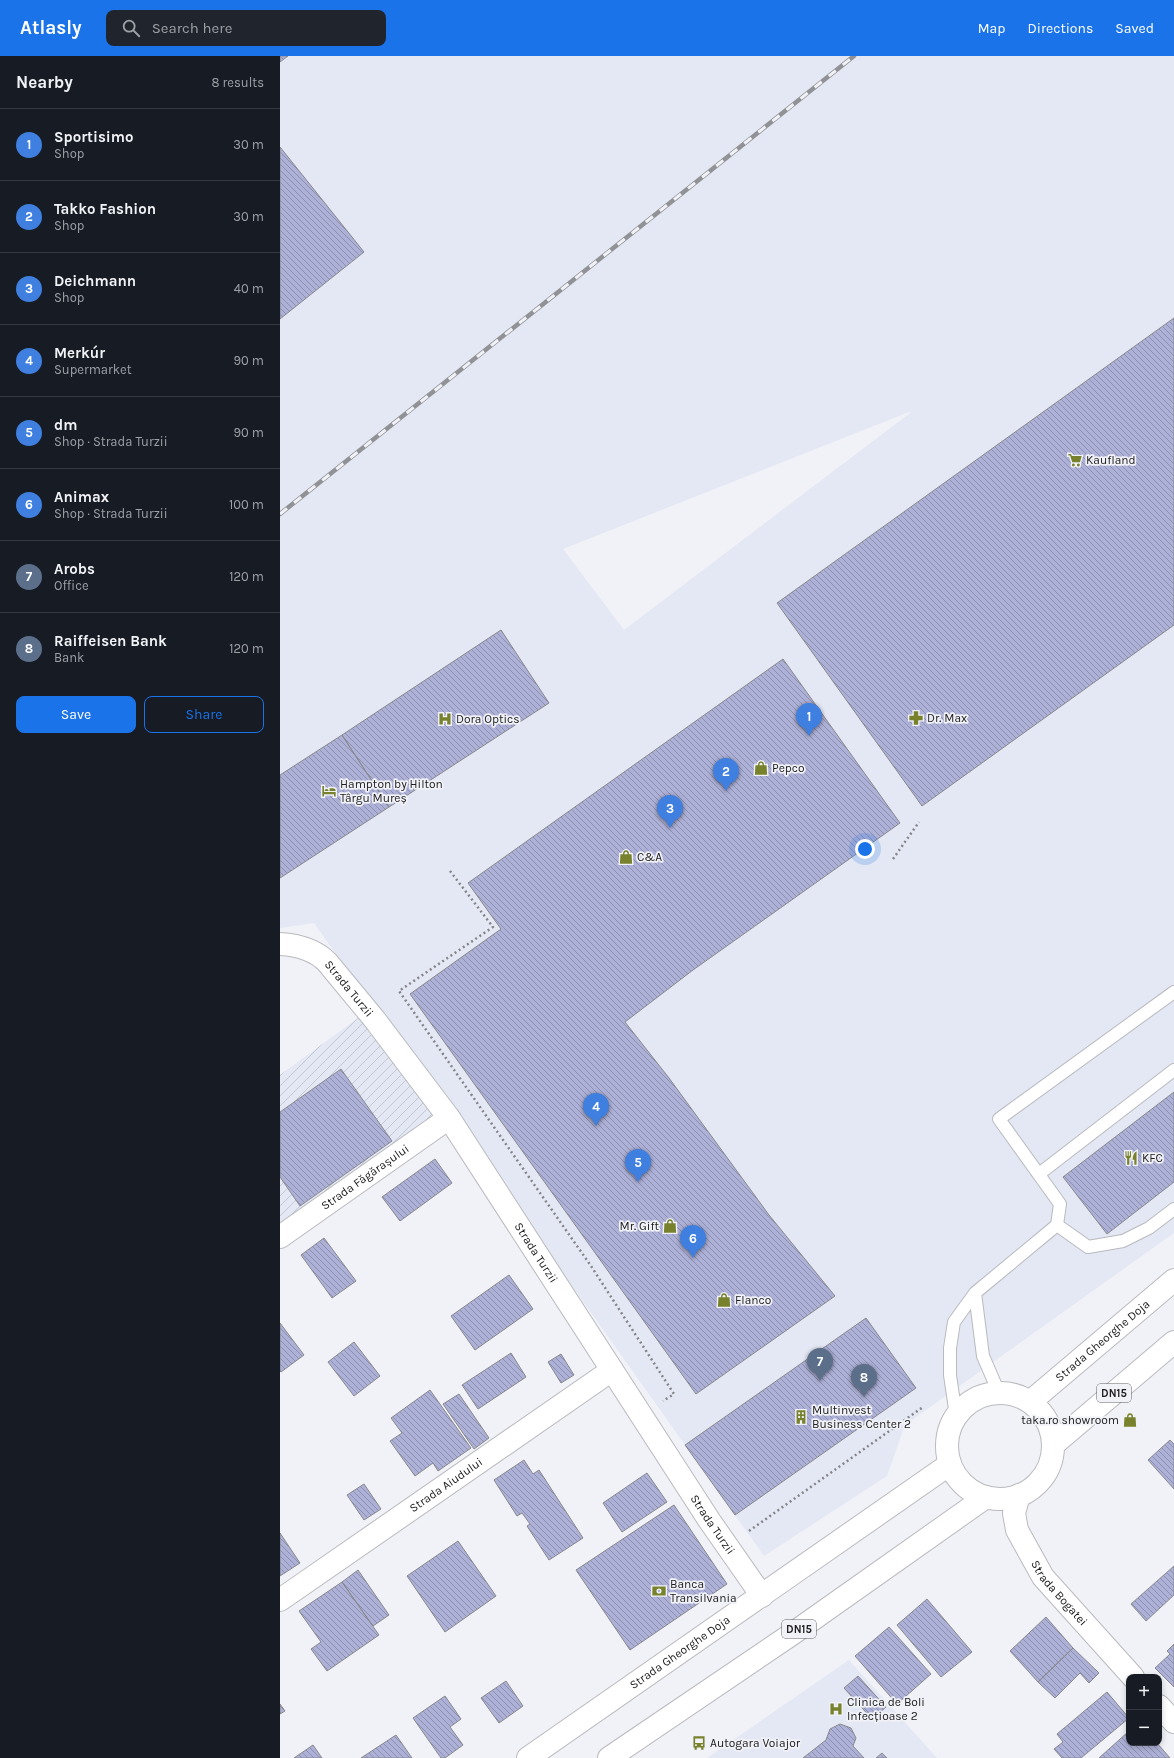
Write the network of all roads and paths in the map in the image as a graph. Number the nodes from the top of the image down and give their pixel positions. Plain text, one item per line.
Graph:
1 (919, 822) dead end
2 (893, 859) dead end
3 (450, 871) dead end
4 (280, 944) edge
5 (1174, 992) edge
6 (1174, 1070) edge
7 (449, 1118) junction
8 (1039, 1174) junction
9 (1174, 1209) edge
10 (1057, 1225) junction
11 (280, 1237) edge
12 (1174, 1280) edge
13 (975, 1293) junction
14 (1174, 1342) edge
15 (612, 1370) junction
16 (999, 1393) junction
17 (661, 1402) dead end
18 (1030, 1402) junction
19 (923, 1407) dead end
20 (956, 1416) junction
21 (1054, 1444) junction
22 (950, 1464) junction
23 (1019, 1495) junction
24 (986, 1497) junction
25 (745, 1533) dead end
26 (762, 1596) junction
27 (280, 1600) edge
28 (1130, 1674) edge
29 (1162, 1709) edge
30 (1174, 1722) edge
31 (528, 1758) edge
32 (609, 1758) edge

1 - 2 path
3 - 17 path
4 - 7 street, Strada Turzii
5 - 8 lane
6 - 8 lane
7 - 11 street, Strada Făgărașului
7 - 15 street, Strada Turzii
8 - 10 lane
9 - 10 lane
10 - 13 lane
12 - 18 street, Strada Gheorghe Doja
13 - 16 lane
13 - 20 lane
14 - 21 street, DN15
15 - 26 street, Strada Turzii
15 - 27 street, Strada Aiudului
16 - 18 street
16 - 20 street
18 - 21 street
19 - 25 path
20 - 22 street
21 - 23 street
22 - 24 street
22 - 26 street, Strada Gheorghe Doja
23 - 24 street
23 - 28 street, Strada Bogatei
24 - 32 street, DN15
26 - 31 street, Strada Gheorghe Doja
29 - 30 street

